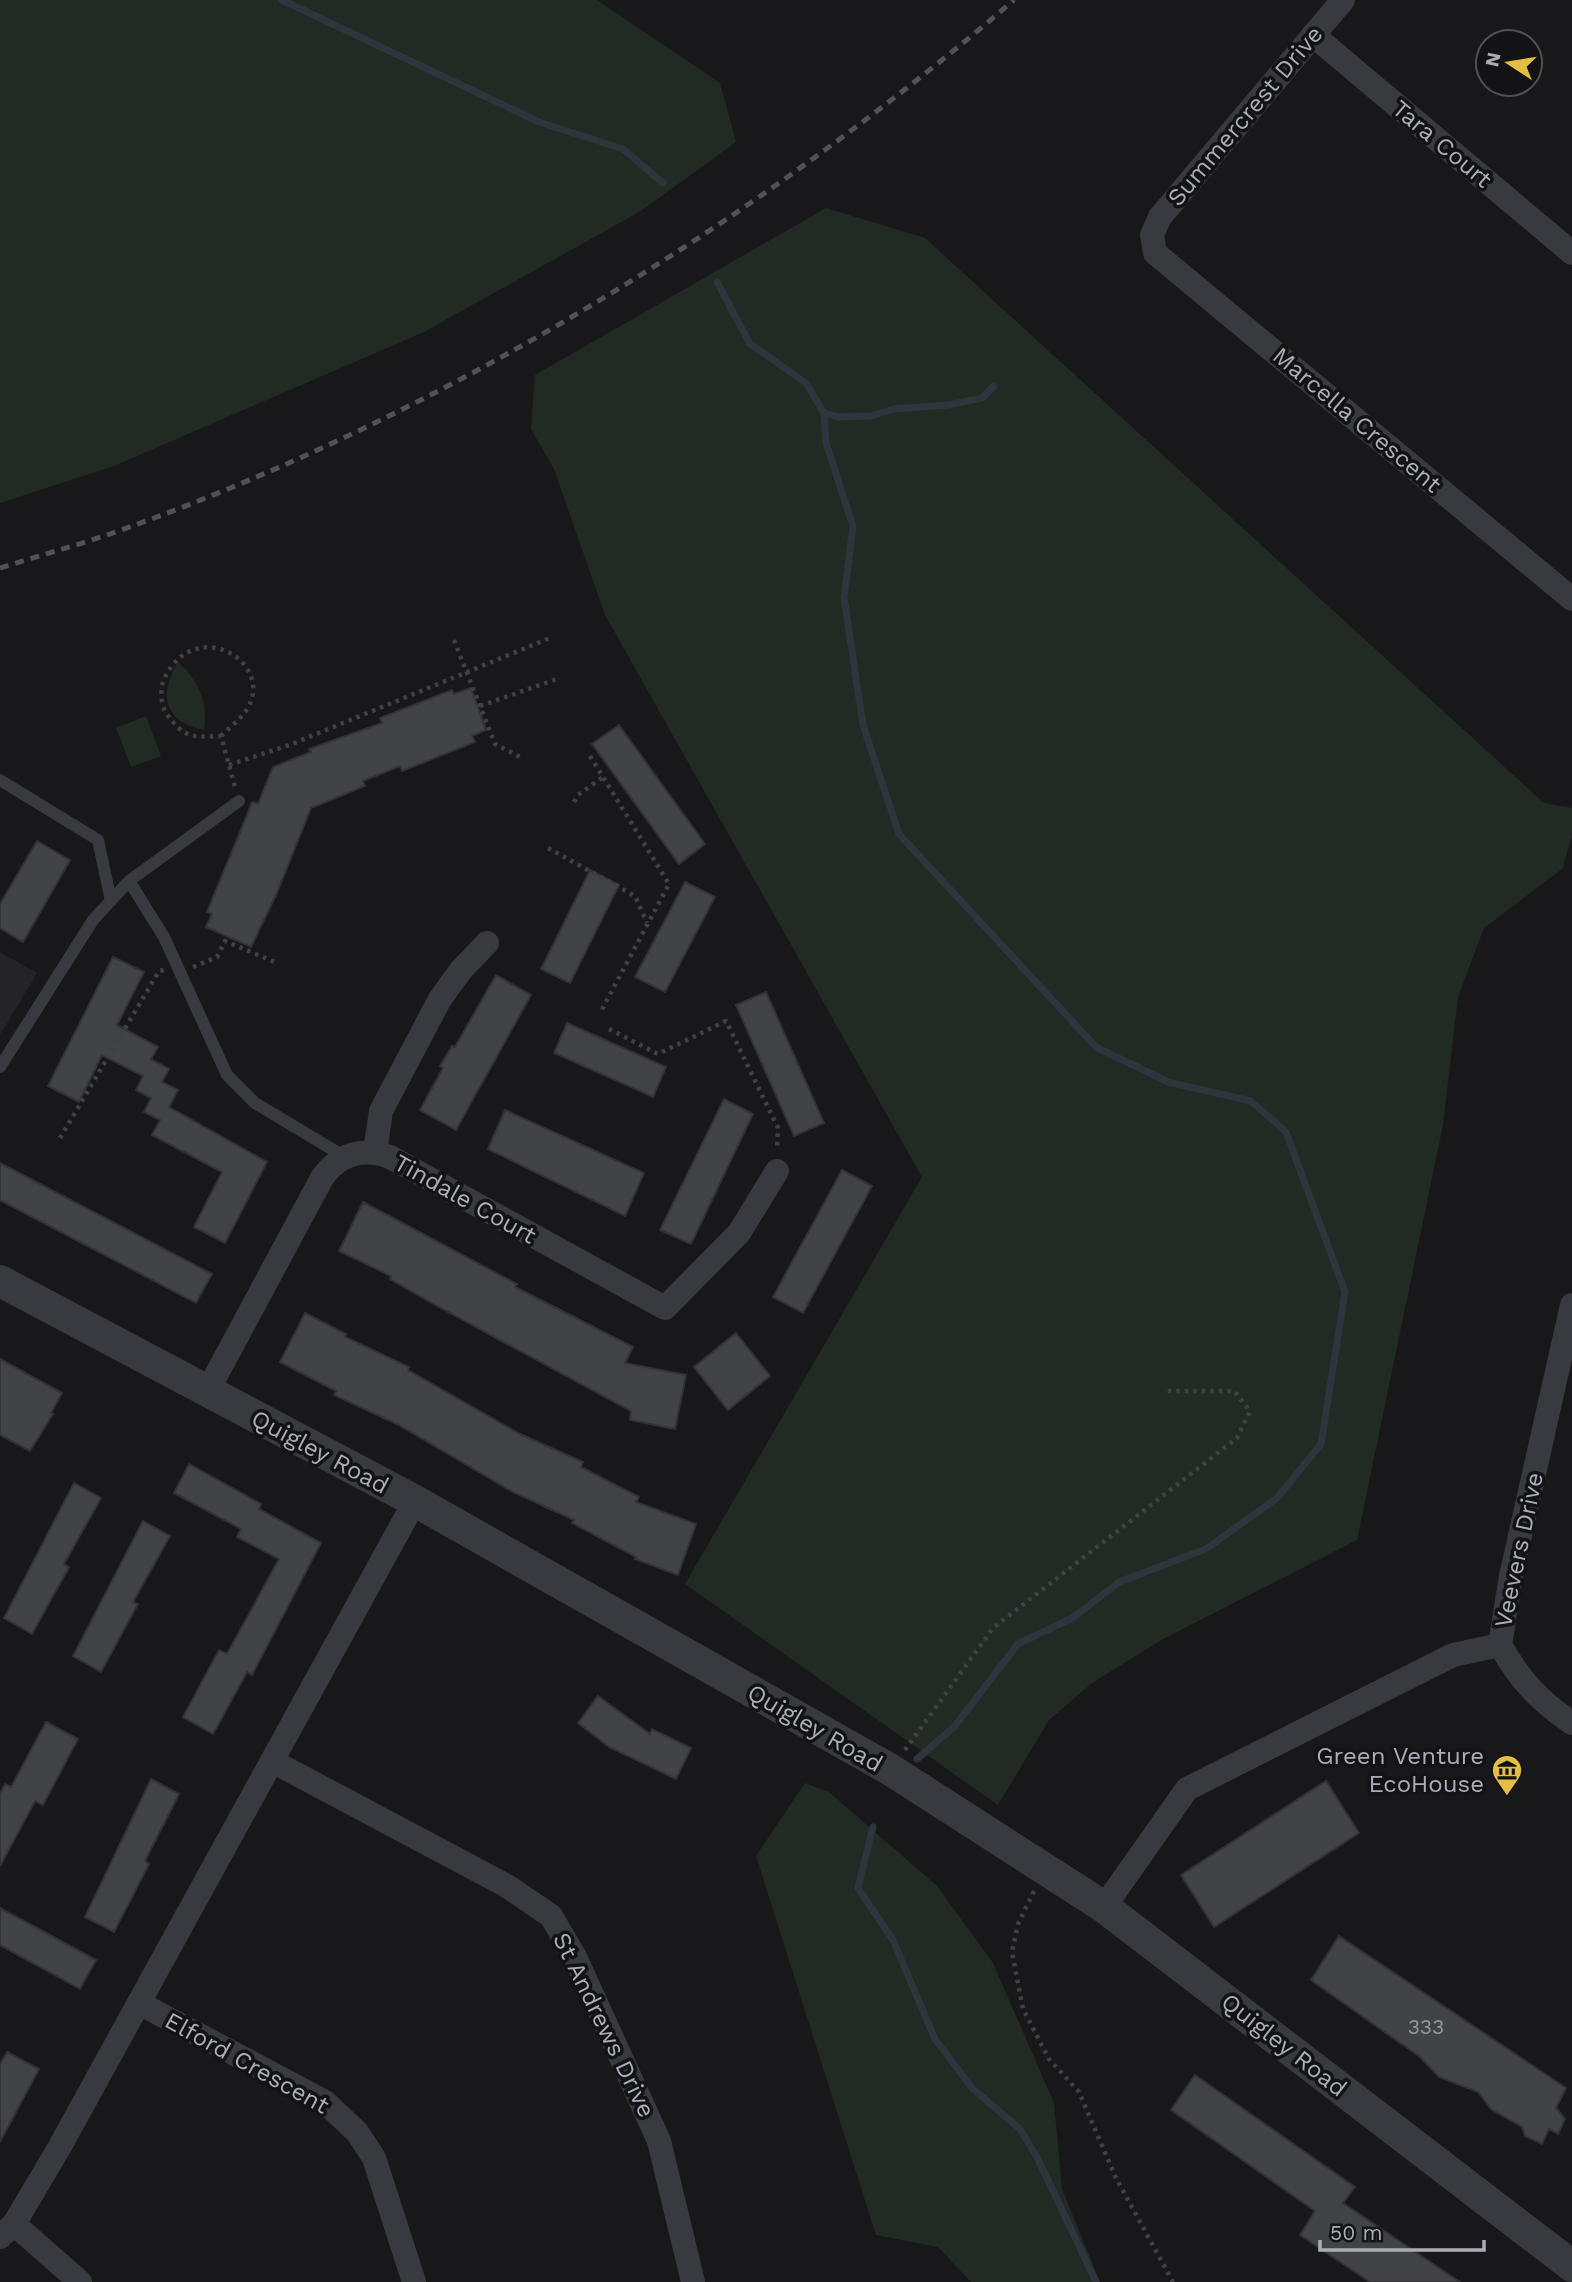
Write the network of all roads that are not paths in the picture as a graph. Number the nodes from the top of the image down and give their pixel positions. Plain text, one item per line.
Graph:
1 (1343, 0) edge
2 (1313, 35) junction
3 (1152, 235) joint
4 (1572, 253) edge
5 (1572, 599) edge
6 (0, 780) edge
7 (239, 801) road end
8 (130, 881) junction
9 (111, 901) junction
10 (487, 943) dead end
11 (0, 1067) edge
12 (375, 1153) junction
13 (345, 1157) junction
14 (777, 1171) road end
15 (0, 1282) edge
16 (1572, 1305) edge
17 (207, 1392) junction
18 (415, 1501) junction
19 (1500, 1645) junction
20 (1572, 1723) edge
21 (272, 1761) junction
22 (1104, 1906) junction
23 (139, 2003) junction
24 (7, 2230) edge
25 (1572, 2266) edge
26 (80, 2282) edge
27 (414, 2282) edge
28 (693, 2282) edge

1 - 2 street, Summercrest Drive
2 - 3 street, Summercrest Drive
2 - 4 street, Tara Court
3 - 5 street, Marcella Crescent
6 - 9 lane
7 - 8 lane
8 - 9 lane
8 - 13 lane
9 - 11 lane
10 - 12 street
12 - 13 street, Tindale Court
12 - 14 street, Tindale Court
13 - 17 street
15 - 17 street, Quigley Road
16 - 19 street, Veevers Drive
17 - 18 street, Quigley Road
18 - 21 street
18 - 22 street, Quigley Road
19 - 20 street
19 - 22 street, Veevers Drive
21 - 23 street
21 - 28 street, St Andrews Drive
22 - 25 street, Quigley Road
23 - 24 street
23 - 27 street, Elford Crescent
24 - 26 street

